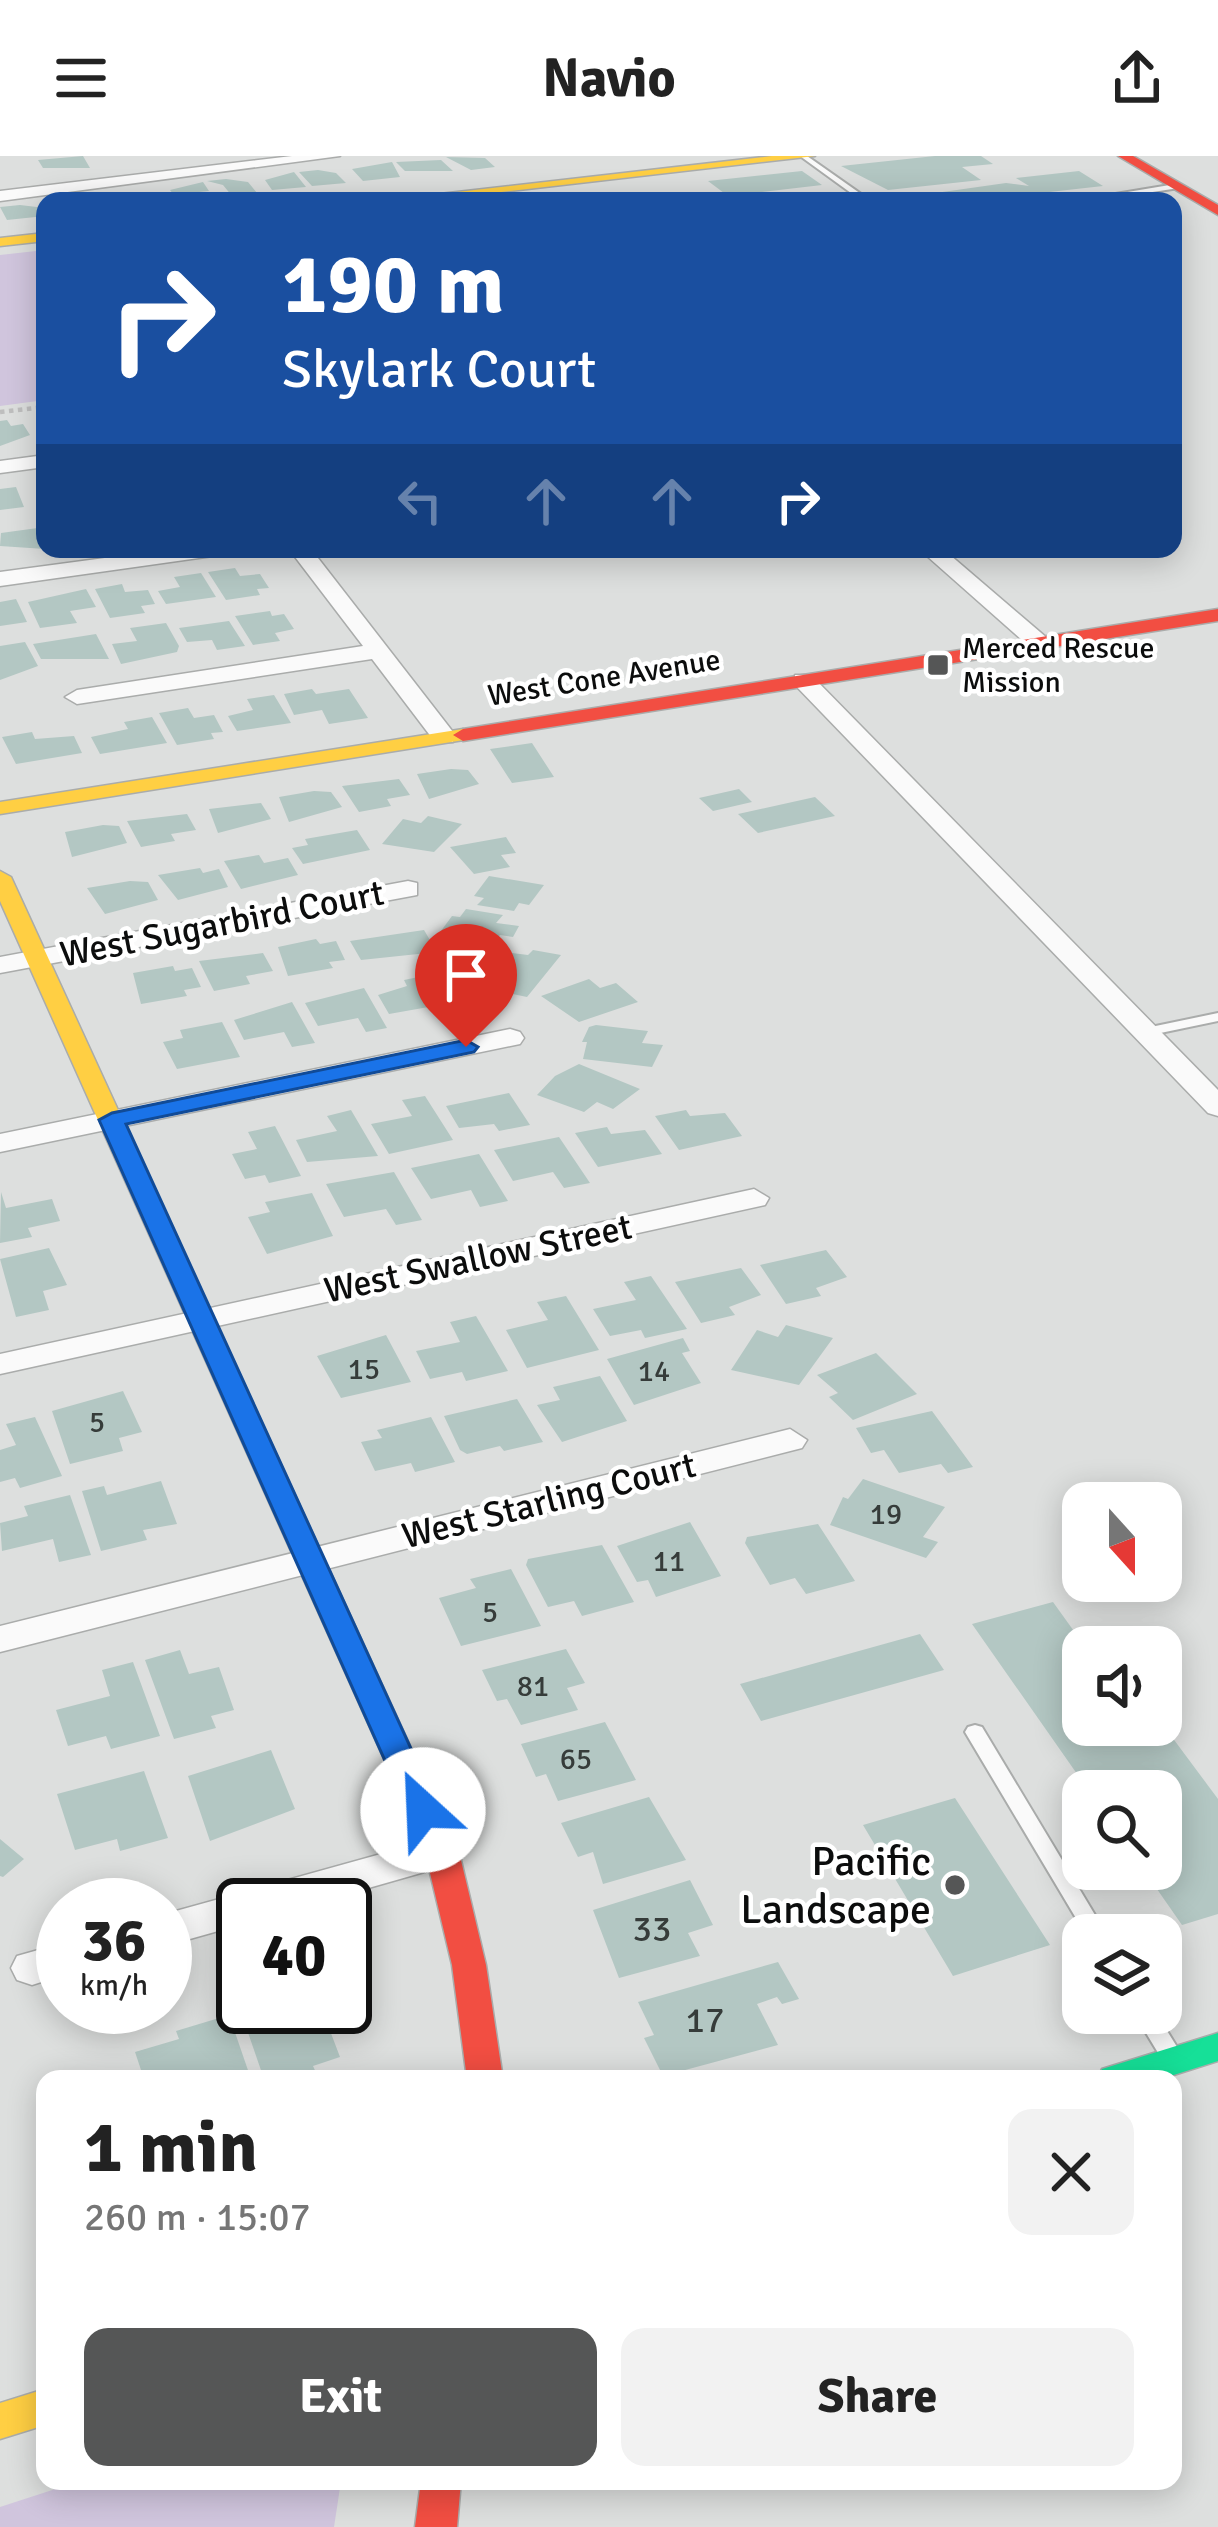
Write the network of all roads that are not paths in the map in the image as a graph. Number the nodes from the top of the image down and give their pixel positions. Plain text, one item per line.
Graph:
1 (332, 156) edge
2 (806, 156) edge
3 (1124, 156) edge
4 (1176, 186) junction
5 (521, 192) edge
6 (855, 192) edge
7 (1136, 192) edge
8 (0, 196) edge
9 (1218, 211) edge
10 (36, 238) edge
11 (0, 242) edge
12 (36, 462) edge
13 (0, 467) edge
14 (154, 558) edge
15 (307, 558) edge
16 (941, 558) edge
17 (0, 579) edge
18 (1218, 615) edge
19 (1040, 643) junction
20 (378, 652) junction
21 (803, 680) junction
22 (77, 697) dead end
23 (444, 737) junction
24 (0, 808) edge
25 (0, 877) edge
26 (408, 889) dead end
27 (37, 958) junction
28 (0, 965) edge
29 (1218, 1017) edge
30 (1146, 1032) junction
31 (510, 1038) dead end
32 (1218, 1107) edge
33 (112, 1120) junction
34 (0, 1143) edge
35 (754, 1198) dead end
36 (202, 1319) junction
37 (0, 1364) edge
38 (790, 1440) dead end
39 (309, 1561) junction
40 (0, 1639) edge
41 (975, 1732) dead end
42 (442, 1852) junction
43 (349, 1878) edge
44 (1083, 1914) edge
45 (1158, 2034) edge
46 (1218, 2047) edge
47 (1175, 2060) junction
48 (484, 2070) edge
49 (1143, 2070) edge
50 (36, 2410) edge
51 (0, 2421) edge
52 (440, 2490) edge
53 (436, 2527) edge

1 - 8 street
2 - 5 main road
2 - 6 lane
3 - 4 main road
4 - 7 lane
4 - 9 main road
10 - 11 main road
12 - 13 street
14 - 17 street
15 - 20 street
16 - 19 street
18 - 19 main road, West Cone Avenue
19 - 21 main road, West Cone Avenue
20 - 22 street
20 - 23 street
21 - 23 main road, West Cone Avenue
21 - 30 street
23 - 24 main road, West Cone Avenue
25 - 27 main road
26 - 27 street, West Sugarbird Court
27 - 28 street, West Sugarbird Court
27 - 33 main road
29 - 30 lane
30 - 32 street
31 - 33 street
33 - 34 street
33 - 36 main road
35 - 36 street, West Swallow Street
36 - 37 street, West Swallow Street
36 - 39 main road
38 - 39 street, West Starling Court
39 - 40 street, West Starling Court
39 - 42 main road
41 - 44 lane
42 - 43 street
42 - 48 main road
45 - 47 lane
46 - 47 main road
47 - 49 main road
50 - 51 main road
52 - 53 main road

